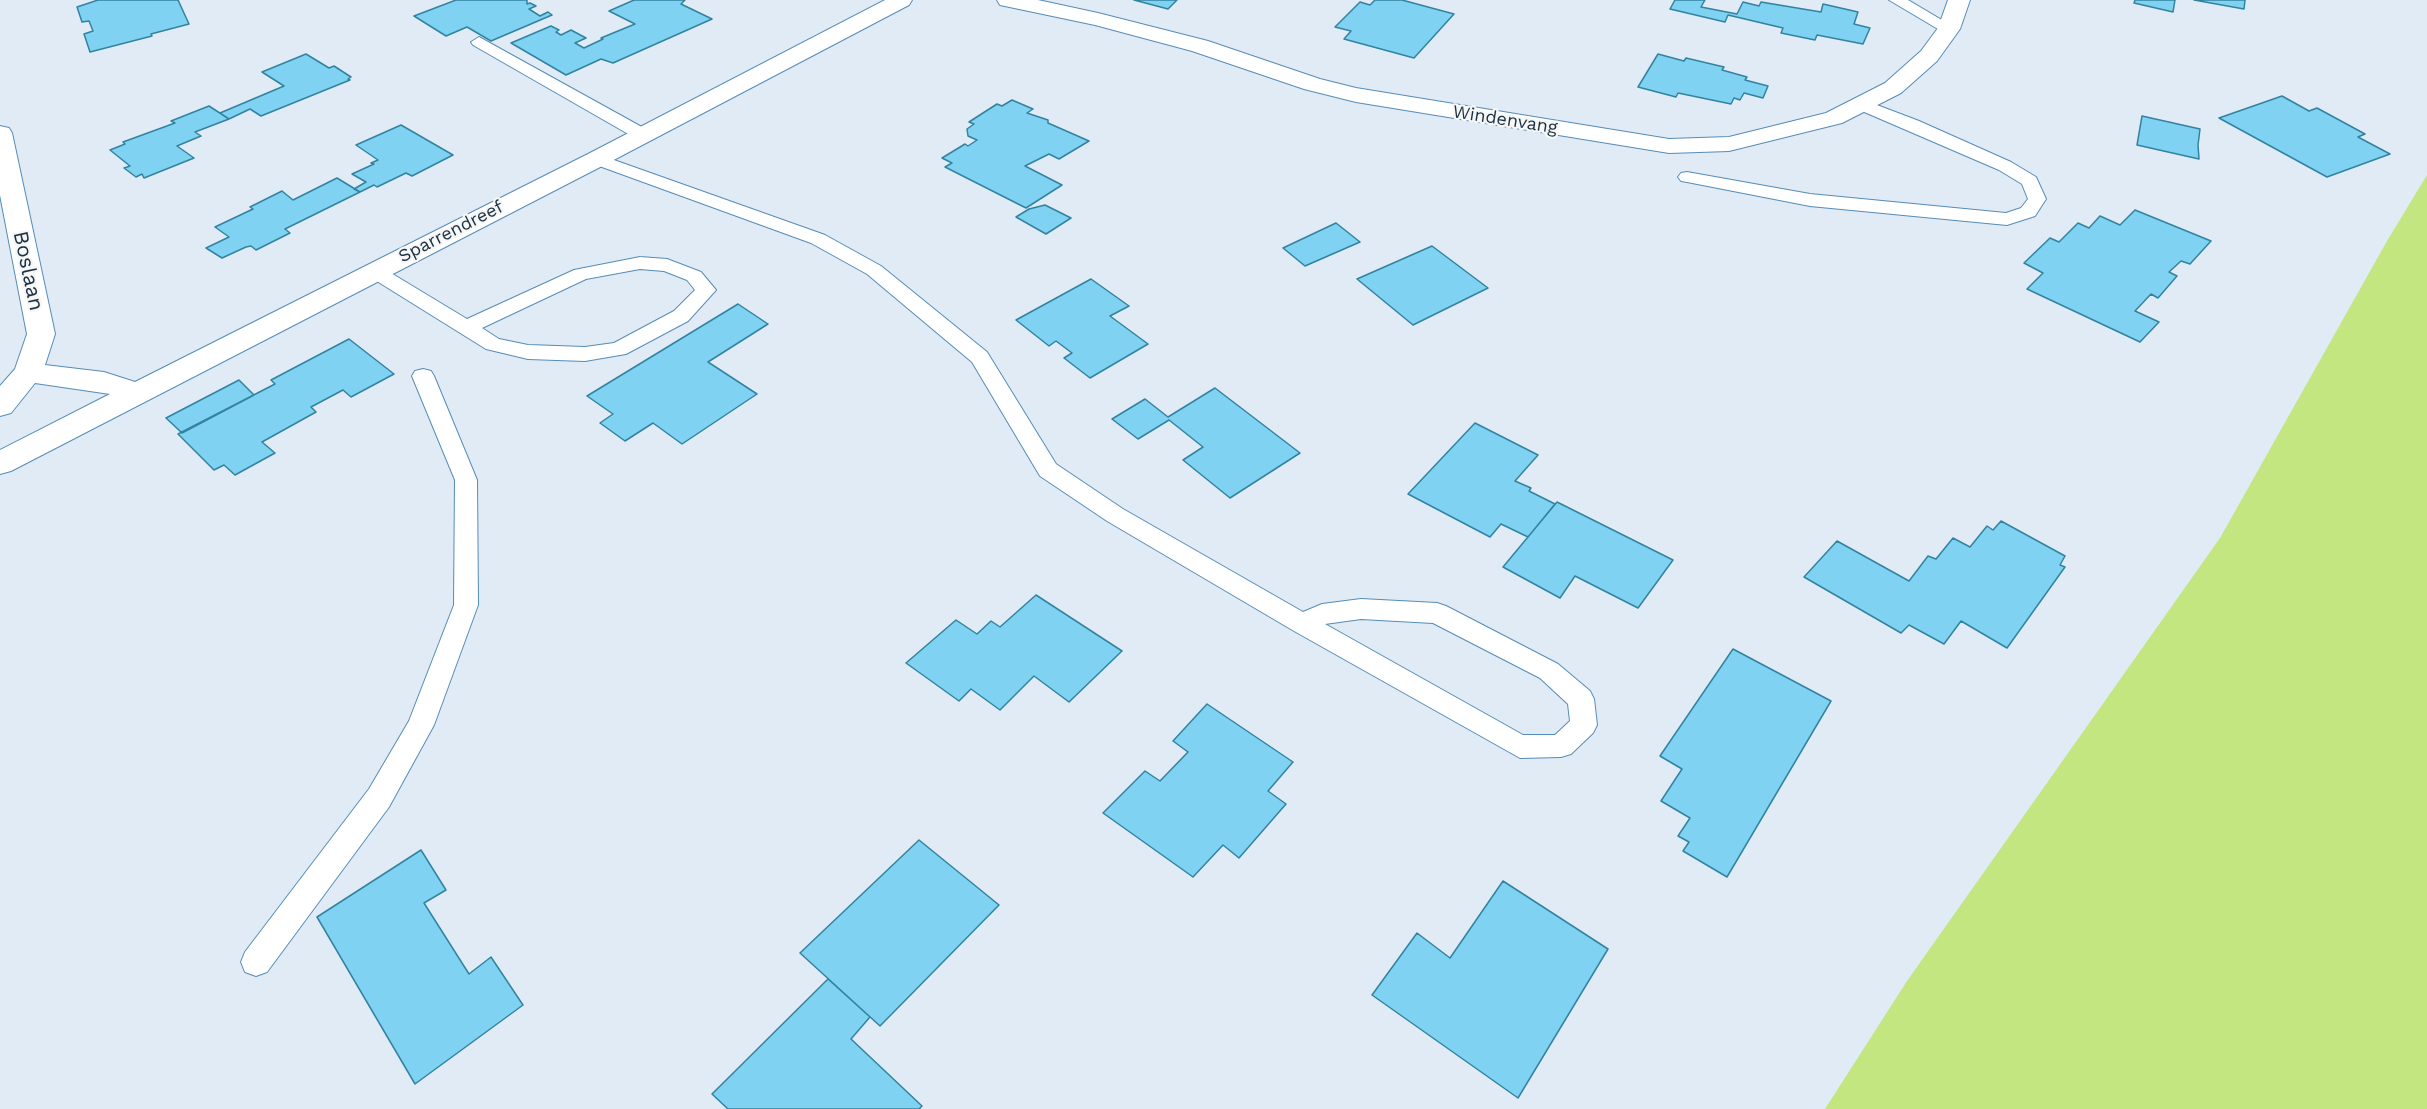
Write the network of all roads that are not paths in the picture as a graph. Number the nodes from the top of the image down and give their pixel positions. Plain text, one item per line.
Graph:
1 (901, 0) edge
2 (1008, 0) edge
3 (1898, 0) edge
4 (1959, 0) edge
5 (1949, 29) junction
6 (479, 42) dead end
7 (1861, 104) junction
8 (0, 133) edge
9 (643, 135) junction
10 (597, 159) junction
11 (1688, 177) dead end
12 (374, 271) junction
13 (466, 328) junction
14 (28, 372) junction
15 (423, 376) dead end
16 (138, 393) junction
17 (0, 406) edge
18 (0, 463) edge
19 (1303, 624) junction
20 (256, 962) dead end

1 - 9 street, Sparrendreef
2 - 7 street, Windenvang
3 - 5 lane
4 - 5 street, Windenvang
5 - 7 street, Windenvang
6 - 9 lane
7 - 11 lane
8 - 14 street, Boslaan
9 - 10 street, Sparrendreef
10 - 12 street, Sparrendreef
10 - 19 lane
12 - 13 lane
12 - 16 street, Sparrendreef
13 - 13 lane
14 - 16 street
14 - 17 street, Boslaan
15 - 20 lane
16 - 18 street, Sparrendreef
19 - 19 lane

